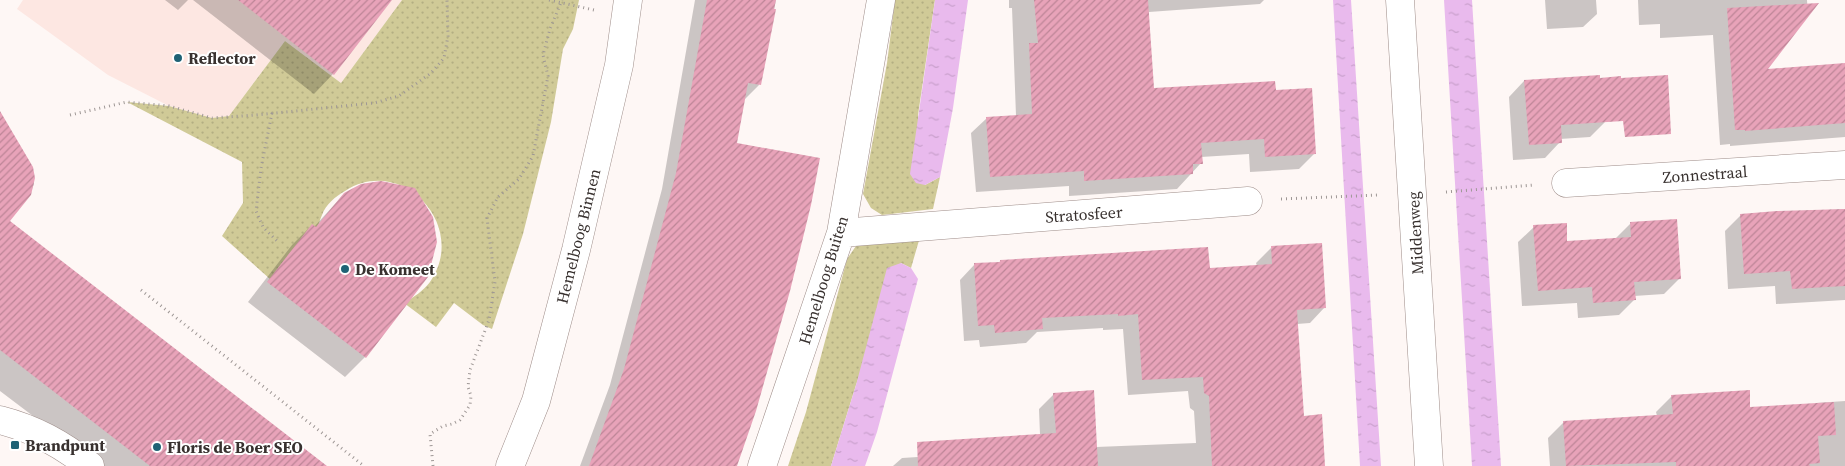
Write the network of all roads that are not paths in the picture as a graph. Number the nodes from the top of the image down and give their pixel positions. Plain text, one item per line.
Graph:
1 (881, 0) edge
2 (1400, 0) edge
3 (627, 8) edge
4 (1845, 164) edge
5 (1566, 183) dead end
6 (1248, 201) road end
7 (841, 233) junction
8 (0, 420) edge
9 (90, 466) edge
10 (510, 466) edge
11 (762, 466) edge
12 (1428, 466) edge

1 - 7 street, Hemelboog Buiten
2 - 12 street, Middenweg
3 - 10 street, Hemelboog Binnen
4 - 5 street, Zonnestraal
6 - 7 street, Stratosfeer
7 - 11 street, Hemelboog Buiten
8 - 9 street

